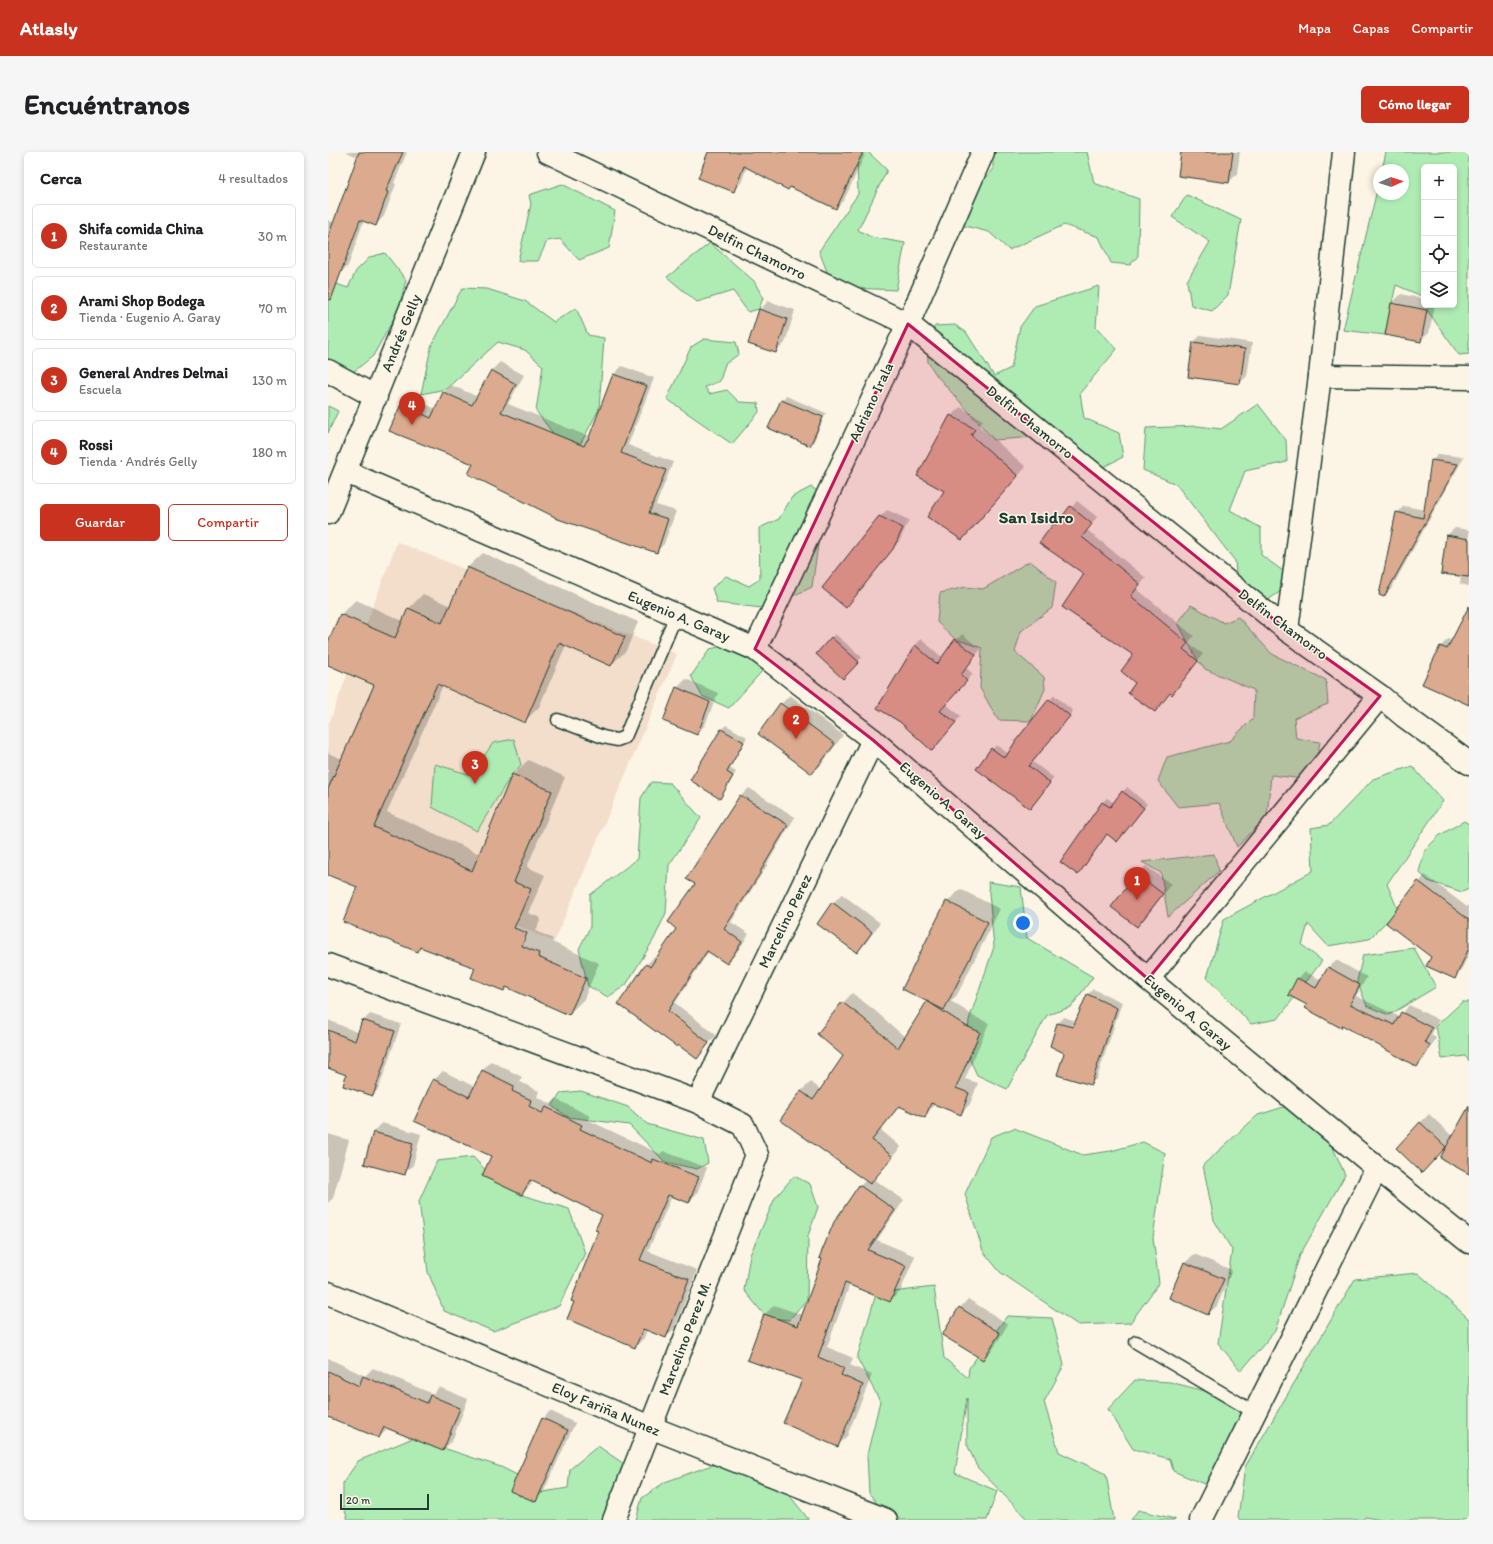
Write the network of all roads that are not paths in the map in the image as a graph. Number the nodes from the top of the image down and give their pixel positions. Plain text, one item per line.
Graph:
1 (474, 152) edge
2 (548, 152) edge
3 (983, 152) edge
4 (1344, 152) edge
5 (908, 324) junction
6 (328, 371) edge
7 (1320, 376) junction
8 (1469, 378) edge
9 (376, 397) junction
10 (346, 472) junction
11 (328, 513) edge
12 (676, 615) junction
13 (1287, 630) junction
14 (755, 649) junction
15 (1380, 696) junction
16 (558, 720) dead end
17 (873, 740) junction
18 (1469, 763) edge
19 (328, 964) edge
20 (1148, 979) junction
21 (698, 1102) junction
22 (1377, 1168) junction
23 (1469, 1242) edge
24 (328, 1293) edge
25 (1136, 1342) dead end
26 (1254, 1412) junction
27 (650, 1427) junction
28 (614, 1520) edge
29 (886, 1520) edge
30 (1201, 1520) edge

1 - 9 street, Andrés Gelly
2 - 5 street, Delfin Chamorro
3 - 5 street, Adriano Irala
4 - 7 street
5 - 13 street, Delfin Chamorro
5 - 14 street, Adriano Irala
6 - 9 street
7 - 8 street
7 - 13 street
9 - 10 street, Andrés Gelly
10 - 11 street, Andrés Gelly
10 - 12 street, Eugenio A. Garay
12 - 14 street, Eugenio A. Garay
12 - 16 lane
13 - 15 street, Delfin Chamorro
14 - 17 street, Eugenio A. Garay
15 - 18 street, Delfin Chamorro
15 - 20 street
17 - 20 street, Eugenio A. Garay
17 - 21 street, Marcelino Perez
19 - 21 street
20 - 22 street, Eugenio A. Garay
21 - 27 street, Marcelino Perez M.
22 - 23 street, Eugenio A. Garay
22 - 26 street
24 - 27 street, Eloy Fariña Nunez
25 - 26 lane
26 - 30 street
27 - 28 street, Marcelino Perez M.
27 - 29 street, Eloy Fariña Nunez

